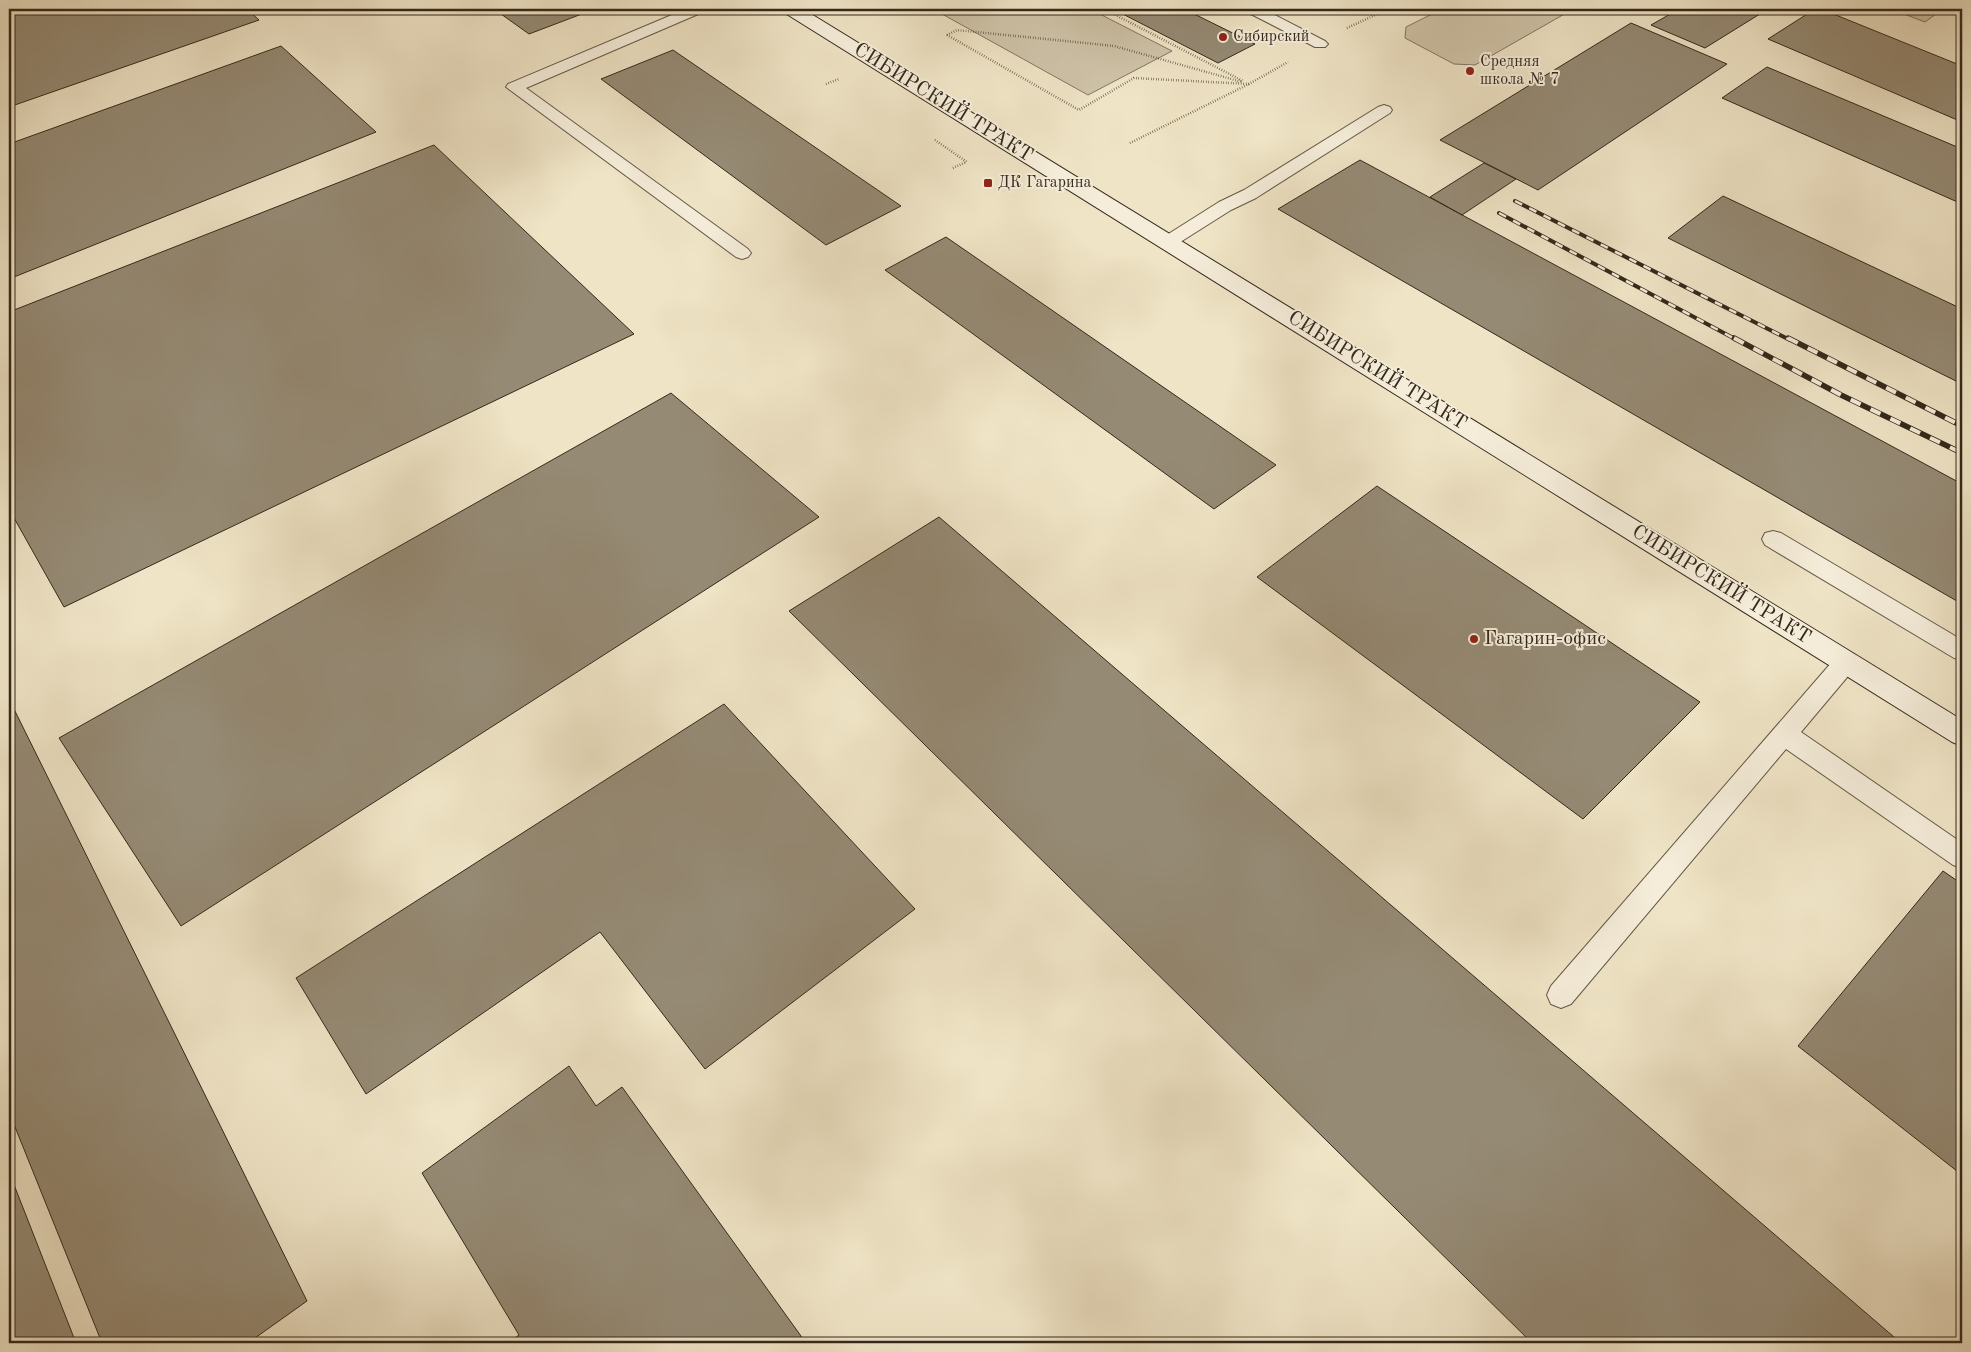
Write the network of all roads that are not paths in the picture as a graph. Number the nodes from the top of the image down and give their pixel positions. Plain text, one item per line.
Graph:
1 (698, 9) edge
2 (791, 9) edge
3 (1252, 9) edge
4 (1320, 44) road end
5 (1384, 110) dead end
6 (1168, 242) junction
7 (742, 253) dead end
8 (1774, 539) dead end
9 (1962, 651) edge
10 (1846, 662) junction
11 (1784, 734) junction
12 (1962, 734) edge
13 (1962, 857) edge
14 (1561, 996) dead end

1 - 7 lane
2 - 6 main road, СИБИРСКИЙ ТРАКТ
3 - 4 lane
5 - 6 lane
6 - 10 main road, СИБИРСКИЙ ТРАКТ
8 - 9 lane
10 - 11 lane
10 - 12 main road, СИБИРСКИЙ ТРАКТ
11 - 13 lane
11 - 14 lane

